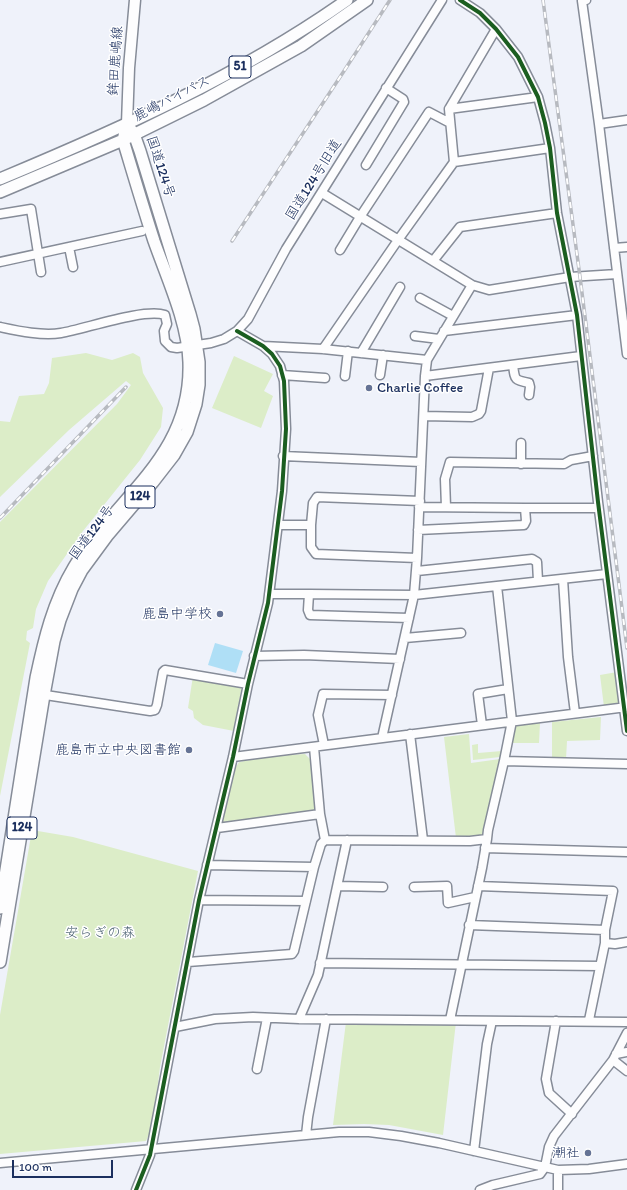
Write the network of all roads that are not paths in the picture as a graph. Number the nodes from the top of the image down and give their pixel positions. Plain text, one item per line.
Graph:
1 (135, 0) edge
2 (347, 0) edge
3 (367, 0) edge
4 (442, 0) edge
5 (460, 0) edge
6 (586, 0) edge
7 (496, 29) junction
8 (386, 88) junction
9 (538, 97) junction
10 (449, 109) junction
11 (627, 120) edge
12 (450, 123) junction
13 (126, 124) junction
14 (599, 124) junction
15 (134, 134) junction
16 (123, 140) junction
17 (550, 148) junction
18 (454, 162) junction
19 (366, 165) dead end
20 (0, 179) edge
21 (0, 192) edge
22 (322, 193) junction
23 (557, 213) junction
24 (0, 214) edge
25 (360, 217) junction
26 (142, 231) dead end
27 (398, 240) junction
28 (69, 247) junction
29 (627, 247) edge
30 (614, 248) junction
31 (340, 250) dead end
32 (39, 254) junction
33 (433, 261) junction
34 (0, 262) edge
35 (73, 267) dead end
36 (41, 272) dead end
37 (617, 274) junction
38 (570, 277) junction
39 (472, 285) junction
40 (400, 287) dead end
41 (420, 298) dead end
42 (577, 315) junction
43 (453, 316) junction
44 (0, 327) edge
45 (237, 331) junction
46 (444, 331) junction
47 (415, 336) dead end
48 (439, 339) junction
49 (193, 346) junction
50 (263, 346) junction
51 (323, 349) junction
52 (348, 351) junction
53 (361, 353) junction
54 (627, 354) edge
55 (383, 355) junction
56 (582, 356) junction
57 (427, 360) junction
58 (512, 365) junction
59 (489, 368) junction
60 (282, 375) junction
61 (380, 375) dead end
62 (345, 376) dead end
63 (425, 376) junction
64 (325, 378) dead end
65 (529, 395) dead end
66 (424, 416) junction
67 (521, 443) dead end
68 (283, 456) junction
69 (592, 456) junction
70 (421, 462) junction
71 (521, 464) junction
72 (420, 504) junction
73 (446, 507) junction
74 (525, 508) junction
75 (598, 508) junction
76 (278, 525) junction
77 (311, 525) junction
78 (418, 530) junction
79 (417, 558) junction
80 (417, 571) junction
81 (607, 574) junction
82 (563, 578) junction
83 (538, 581) junction
84 (497, 586) junction
85 (270, 594) junction
86 (309, 594) junction
87 (414, 595) junction
88 (409, 618) junction
89 (461, 633) dead end
90 (405, 638) junction
91 (254, 656) junction
92 (400, 659) junction
93 (248, 684) junction
94 (508, 690) junction
95 (39, 694) junction
96 (392, 695) junction
97 (626, 707) edge
98 (575, 713) junction
99 (512, 721) junction
100 (482, 725) junction
101 (627, 731) edge
102 (410, 734) junction
103 (382, 738) junction
104 (324, 745) junction
105 (314, 747) junction
106 (233, 757) junction
107 (504, 761) junction
108 (627, 764) edge
109 (320, 814) junction
110 (217, 828) junction
111 (486, 839) junction
112 (325, 840) junction
113 (347, 840) junction
114 (422, 840) junction
115 (485, 848) junction
116 (627, 852) edge
117 (207, 865) junction
118 (314, 867) junction
119 (338, 886) junction
120 (478, 886) junction
121 (383, 887) dead end
122 (414, 887) dead end
123 (475, 897) junction
124 (199, 900) junction
125 (306, 901) junction
126 (0, 908) edge
127 (469, 925) junction
128 (605, 930) junction
129 (627, 942) edge
130 (605, 943) junction
131 (0, 962) edge
132 (188, 962) junction
133 (320, 963) junction
134 (461, 964) junction
135 (600, 966) junction
136 (267, 1018) junction
137 (300, 1019) junction
138 (326, 1019) junction
139 (450, 1020) junction
140 (589, 1020) junction
141 (492, 1021) junction
142 (556, 1021) junction
143 (627, 1022) edge
144 (175, 1027) junction
145 (627, 1033) edge
146 (627, 1052) edge
147 (614, 1057) junction
148 (257, 1069) dead end
149 (627, 1071) edge
150 (572, 1114) junction
151 (306, 1135) junction
152 (152, 1148) junction
153 (474, 1151) junction
154 (0, 1163) edge
155 (627, 1164) edge
156 (545, 1167) junction
157 (558, 1170) junction
158 (136, 1190) edge
159 (480, 1190) edge
160 (558, 1190) edge

1 - 13 main road, 鉾田鹿嶋線
2 - 13 highway, 鹿嶋バイパス / 51
3 - 15 highway, 鹿嶋バイパス / 51
4 - 8 street, 国道124号旧道
5 - 7 street
6 - 14 street
7 - 9 street
7 - 10 street
8 - 19 street
8 - 22 street, 国道124号旧道
9 - 10 street
9 - 17 street
10 - 12 street
11 - 14 street
12 - 18 street
12 - 25 street
13 - 15 highway, 国道124号 / 124
13 - 16 highway, 国道124号 / 124
13 - 20 highway, 鹿嶋バイパス / 51
14 - 30 street
15 - 16 highway, 鹿嶋バイパス / 51
15 - 49 highway, 国道124号 / 124
16 - 21 highway, 鹿嶋バイパス / 51
16 - 49 highway, 国道124号 / 124
17 - 18 street
17 - 23 street
18 - 27 street
22 - 25 street
22 - 45 street, 国道124号旧道
23 - 33 street
23 - 38 street
24 - 32 street
25 - 27 street
25 - 31 street
26 - 28 street
27 - 33 street
27 - 51 street
28 - 32 street
28 - 35 street
29 - 30 street
30 - 37 street
32 - 34 street
32 - 36 street
33 - 39 street
37 - 38 street
37 - 54 street
38 - 39 street
38 - 42 street
39 - 43 street
40 - 53 street
41 - 43 street
42 - 46 street
42 - 56 street
43 - 46 street
44 - 49 street, 国道124号旧道
45 - 49 street, 国道124号旧道
45 - 50 street
46 - 48 street
47 - 48 street
48 - 57 street
49 - 95 highway, 国道124号 / 124
50 - 51 street
50 - 60 street
51 - 52 street
52 - 53 street
52 - 62 street
53 - 55 street
55 - 57 street
55 - 61 street
56 - 58 street
56 - 69 street
57 - 63 street
58 - 59 street
58 - 65 street
59 - 63 street
59 - 66 street
60 - 64 street
60 - 68 street
63 - 66 street
66 - 70 street
67 - 71 street
68 - 70 street
68 - 76 street
69 - 71 street
69 - 75 street
70 - 72 street
71 - 73 street
72 - 73 street
72 - 77 street
72 - 78 street
73 - 74 street
74 - 75 street
74 - 78 street
75 - 81 street
76 - 77 street
76 - 85 street
77 - 79 street
78 - 79 street
79 - 80 street
80 - 83 street
80 - 87 street
81 - 82 street
81 - 97 street
82 - 83 street
82 - 98 street
83 - 84 street
84 - 87 street
84 - 94 street
85 - 86 street
85 - 91 street
86 - 87 street
86 - 88 street
87 - 88 street
88 - 90 street
89 - 90 street
90 - 92 street
91 - 92 street
91 - 93 street
92 - 96 street
93 - 95 street
93 - 106 street
94 - 99 street
94 - 100 street
95 - 126 highway, 国道124号 / 124
95 - 131 highway, 国道124号 / 124
96 - 103 street
96 - 104 street
97 - 98 street
97 - 101 street
98 - 99 street
99 - 100 street
99 - 107 street
100 - 102 street
102 - 103 street
102 - 114 street
103 - 104 street
104 - 105 street
105 - 106 street
105 - 109 street
106 - 110 street
107 - 108 street
107 - 111 street
109 - 110 street
109 - 112 street
110 - 117 street
111 - 114 street
111 - 115 street
112 - 113 street
112 - 118 street
113 - 114 street
113 - 119 street
115 - 116 street
115 - 120 street
117 - 118 street
117 - 124 street
118 - 125 street
119 - 121 street
119 - 133 street
120 - 123 street
120 - 128 street
122 - 123 street
123 - 127 street
124 - 125 street
124 - 132 street
125 - 132 street
127 - 128 street
127 - 134 street
128 - 130 street
129 - 130 street
130 - 135 street
132 - 144 street
133 - 134 street
133 - 137 street
134 - 135 street
134 - 139 street
135 - 140 street
136 - 137 street
136 - 144 street
136 - 148 street
137 - 138 street
138 - 139 street
138 - 151 street
139 - 141 street
140 - 142 street
140 - 143 street
141 - 142 street
141 - 153 street
142 - 150 street
144 - 152 street
145 - 147 street
146 - 147 street
147 - 149 street
147 - 150 street
150 - 156 street
151 - 152 street
151 - 153 street
152 - 154 street
152 - 158 street
153 - 156 street
155 - 157 street
156 - 157 street
156 - 159 street
157 - 160 street

